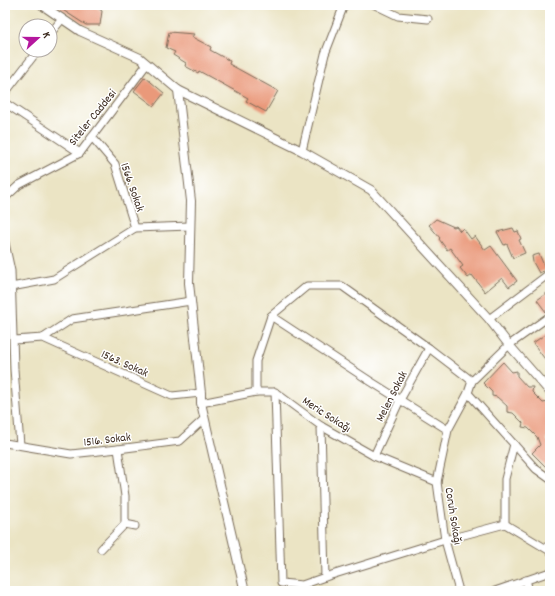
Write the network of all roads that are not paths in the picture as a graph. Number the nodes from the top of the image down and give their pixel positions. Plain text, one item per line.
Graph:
1 (42, 5) edge
2 (344, 5) edge
3 (375, 5) edge
4 (62, 19) junction
5 (428, 19) dead end
6 (58, 24) edge
7 (32, 58) edge
8 (147, 64) junction
9 (178, 90) junction
10 (5, 93) edge
11 (5, 103) edge
12 (302, 151) junction
13 (80, 152) junction
14 (5, 198) edge
15 (190, 226) junction
16 (135, 228) junction
17 (5, 243) edge
18 (550, 273) edge
19 (10, 287) junction
20 (191, 301) junction
21 (271, 316) junction
22 (550, 316) edge
23 (489, 319) junction
24 (43, 338) junction
25 (14, 340) junction
26 (509, 345) junction
27 (429, 348) junction
28 (472, 382) junction
29 (256, 392) junction
30 (275, 392) junction
31 (550, 392) edge
32 (201, 393) junction
33 (468, 393) junction
34 (400, 400) junction
35 (201, 403) junction
36 (204, 419) junction
37 (321, 426) junction
38 (448, 430) junction
39 (5, 443) edge
40 (514, 444) junction
41 (20, 445) junction
42 (118, 449) junction
43 (374, 456) junction
44 (550, 479) edge
45 (437, 482) junction
46 (125, 524) junction
47 (505, 524) junction
48 (135, 526) dead end
49 (445, 540) junction
50 (101, 550) dead end
51 (550, 552) edge
52 (550, 572) edge
53 (325, 577) junction
54 (526, 580) junction
55 (244, 591) edge
56 (459, 591) edge
57 (495, 591) edge
58 (529, 591) edge

1 - 4 street
2 - 12 street
3 - 5 street
4 - 6 street
4 - 8 street
7 - 10 street
8 - 9 street
8 - 13 street, Siteler Caddesi
9 - 12 street
9 - 15 street
11 - 13 street
12 - 23 street
13 - 14 street, Siteler Caddesi
13 - 16 street, 1566. Sokak
15 - 16 street
15 - 20 street
16 - 19 street
17 - 19 street
18 - 23 street
19 - 25 street
20 - 24 street
20 - 32 street
21 - 27 street
21 - 29 street
21 - 34 street
22 - 26 street, Coruh Sokağı
23 - 26 street
24 - 25 street
24 - 32 street, 1563. Sokak
25 - 41 street
26 - 28 street, Coruh Sokağı
26 - 31 street
27 - 28 street
27 - 34 street, Melen Sokak
28 - 33 street, Coruh Sokağı
29 - 30 street
29 - 35 street
30 - 37 street, Meric Sokağı
30 - 53 street
32 - 35 street
33 - 38 street, Coruh Sokağı
33 - 40 street
34 - 38 street
34 - 43 street, Melen Sokak
35 - 36 street
36 - 42 street, 1516. Sokak
36 - 55 street
37 - 43 street, Meric Sokağı
37 - 53 street
38 - 45 street, Coruh Sokağı
39 - 41 street, 1516. Sokak
40 - 44 street
40 - 47 street
41 - 42 street, 1516. Sokak
42 - 46 street
43 - 45 street, Meric Sokağı
45 - 49 street, Coruh Sokağı
46 - 48 street
46 - 50 street
47 - 49 street
47 - 51 street
49 - 53 street
49 - 56 street, Coruh Sokağı
52 - 54 street
54 - 57 street
54 - 58 street

